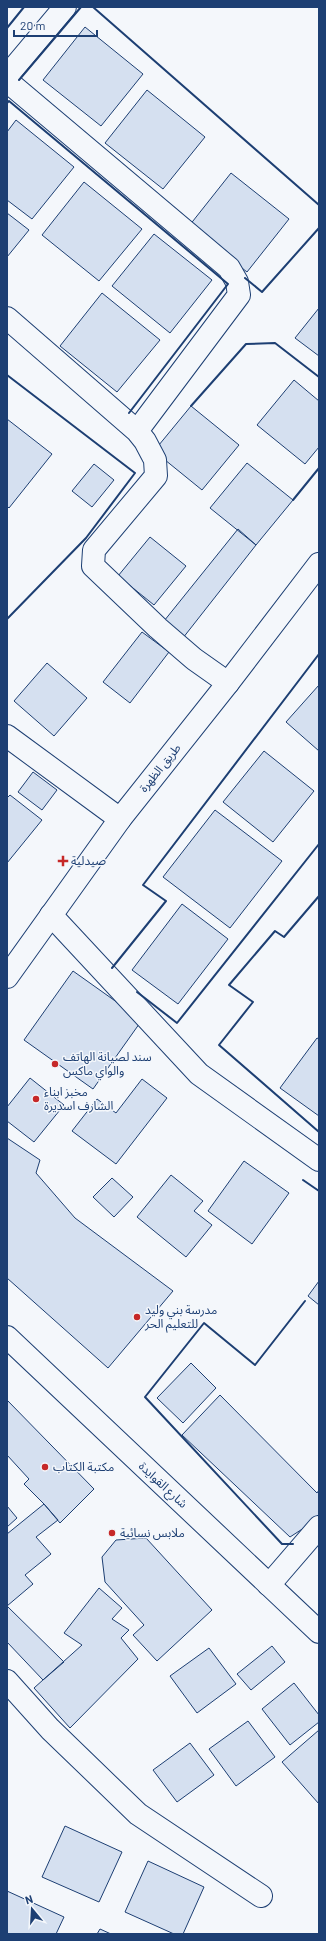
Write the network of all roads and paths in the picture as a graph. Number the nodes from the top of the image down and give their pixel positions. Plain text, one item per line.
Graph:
1 (65, 7) edge
2 (7, 76) edge
3 (7, 81) edge
4 (7, 318) edge
5 (136, 431) junction
6 (319, 564) edge
7 (228, 683) junction
8 (7, 736) edge
9 (120, 819) junction
10 (51, 915) junction
11 (7, 977) edge
12 (319, 1160) edge
13 (7, 1337) edge
14 (319, 1527) edge
15 (269, 1585) junction
16 (319, 1632) edge
17 (7, 1681) edge
18 (261, 1896) dead end

1 - 2 street
3 - 5 street
4 - 5 street
5 - 7 street
6 - 7 street, طريق الظهرة
7 - 9 street, طريق الظهرة
8 - 9 street
9 - 10 street, طريق الظهرة
10 - 11 street, طريق الظهرة
10 - 12 street
13 - 15 street, شارع القوايدة
14 - 15 street
15 - 16 street, شارع القوايدة
17 - 18 street

